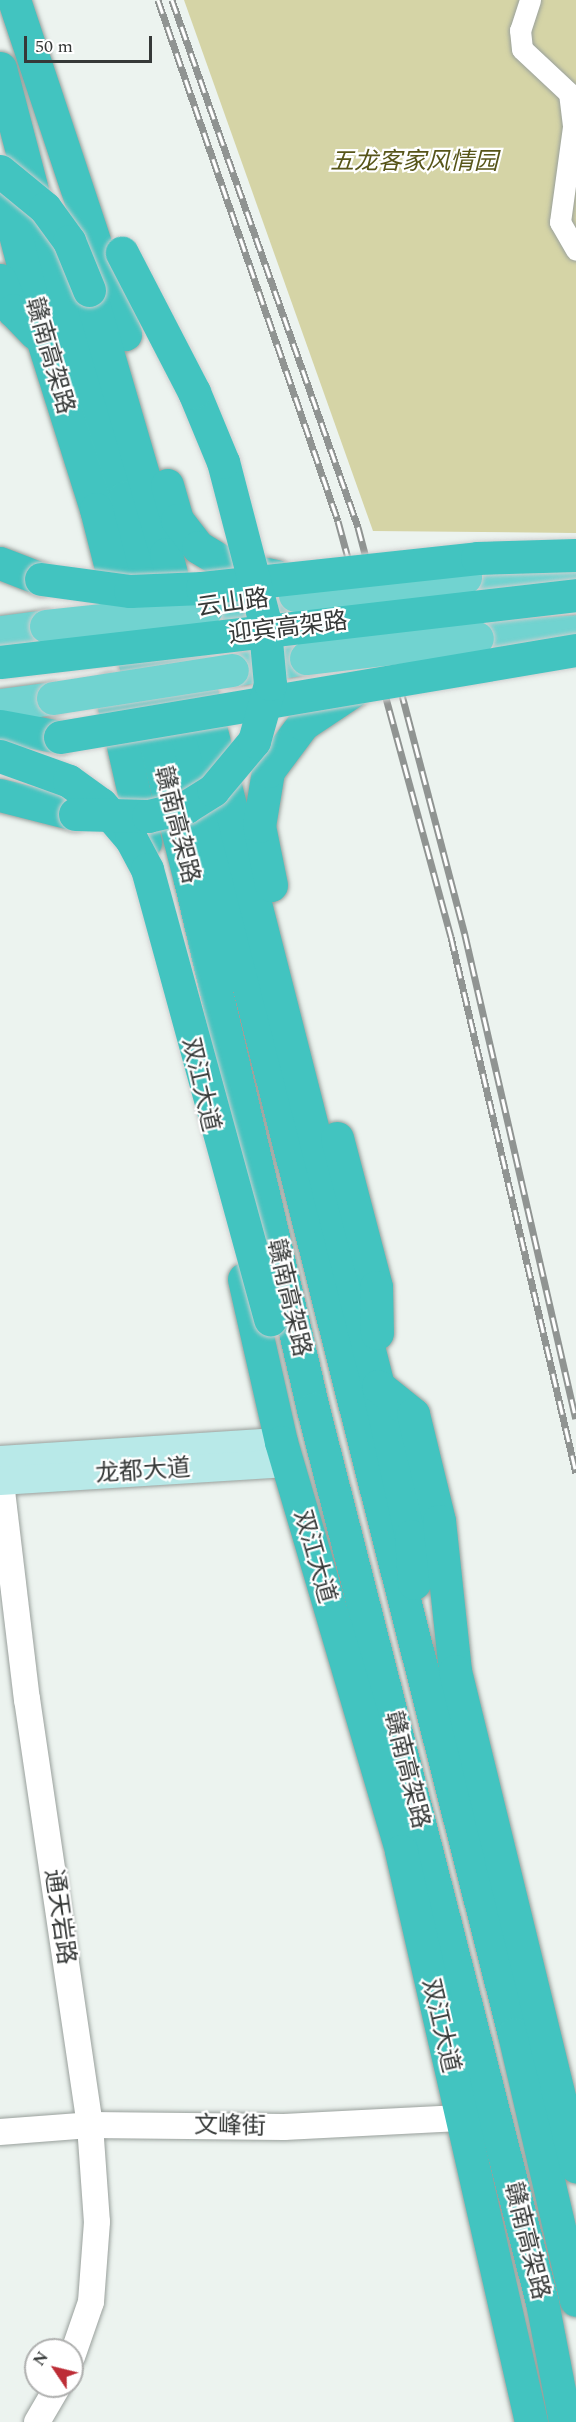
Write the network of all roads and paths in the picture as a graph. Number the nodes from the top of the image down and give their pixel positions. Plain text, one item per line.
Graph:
1 (14, 0) edge
2 (530, 0) edge
3 (29, 49) junction
4 (0, 68) edge
5 (0, 171) edge
6 (0, 177) edge
7 (576, 250) edge
8 (0, 280) edge
9 (43, 341) junction
10 (576, 555) edge
11 (0, 563) edge
12 (576, 573) edge
13 (465, 577) junction
14 (295, 587) junction
15 (576, 595) edge
16 (576, 615) edge
17 (576, 631) edge
18 (0, 632) edge
19 (477, 639) junction
20 (576, 650) edge
21 (0, 662) edge
22 (0, 680) edge
23 (110, 689) junction
24 (354, 690) junction
25 (0, 705) edge
26 (0, 726) edge
27 (0, 756) edge
28 (0, 795) edge
29 (378, 1386) junction
30 (313, 1409) junction
31 (284, 1453) junction
32 (0, 1460) edge
33 (0, 1474) edge
34 (0, 1481) edge
35 (420, 1666) junction
36 (460, 2118) junction
37 (90, 2125) junction
38 (0, 2132) edge
39 (576, 2166) edge
40 (525, 2233) junction
41 (567, 2236) edge
42 (576, 2300) edge
43 (79, 2338) edge
44 (51, 2398) edge
45 (564, 2415) edge
46 (531, 2420) edge
47 (37, 2422) edge

1 - 3 highway
2 - 7 street
3 - 14 highway, bridge
3 - 28 highway, bridge
4 - 35 highway, 赣南高架路
5 - 29 highway, bridge
6 - 9 highway, 赣南高架路
8 - 9 highway
9 - 30 highway, 赣南高架路
10 - 14 highway, bridge
11 - 14 highway, bridge
12 - 13 main road, 云山路
13 - 14 main road, 云山路, bridge
13 - 19 main road
14 - 18 main road, 云山路, bridge
15 - 21 highway, 迎宾高架路, bridge
16 - 22 highway, 迎宾高架路
17 - 19 main road
19 - 23 main road, bridge
20 - 24 highway, bridge
23 - 25 main road, bridge
23 - 31 highway, 双江大道
24 - 26 highway, bridge
24 - 29 highway
27 - 30 highway, bridge
29 - 35 highway
29 - 39 highway
30 - 40 highway, 赣南高架路
31 - 32 main road, 龙都大道
31 - 34 main road, 龙都大道
31 - 36 highway, 双江大道
33 - 34 street, 通天岩路
34 - 37 street, 通天岩路
35 - 41 highway, 赣南高架路
36 - 37 street, 文峰街
36 - 46 highway, 双江大道
37 - 38 street, 文峰街
37 - 43 street, 通天岩路
40 - 45 highway, 赣南高架路
40 - 46 highway
41 - 42 highway, 赣南高架路
44 - 47 street

